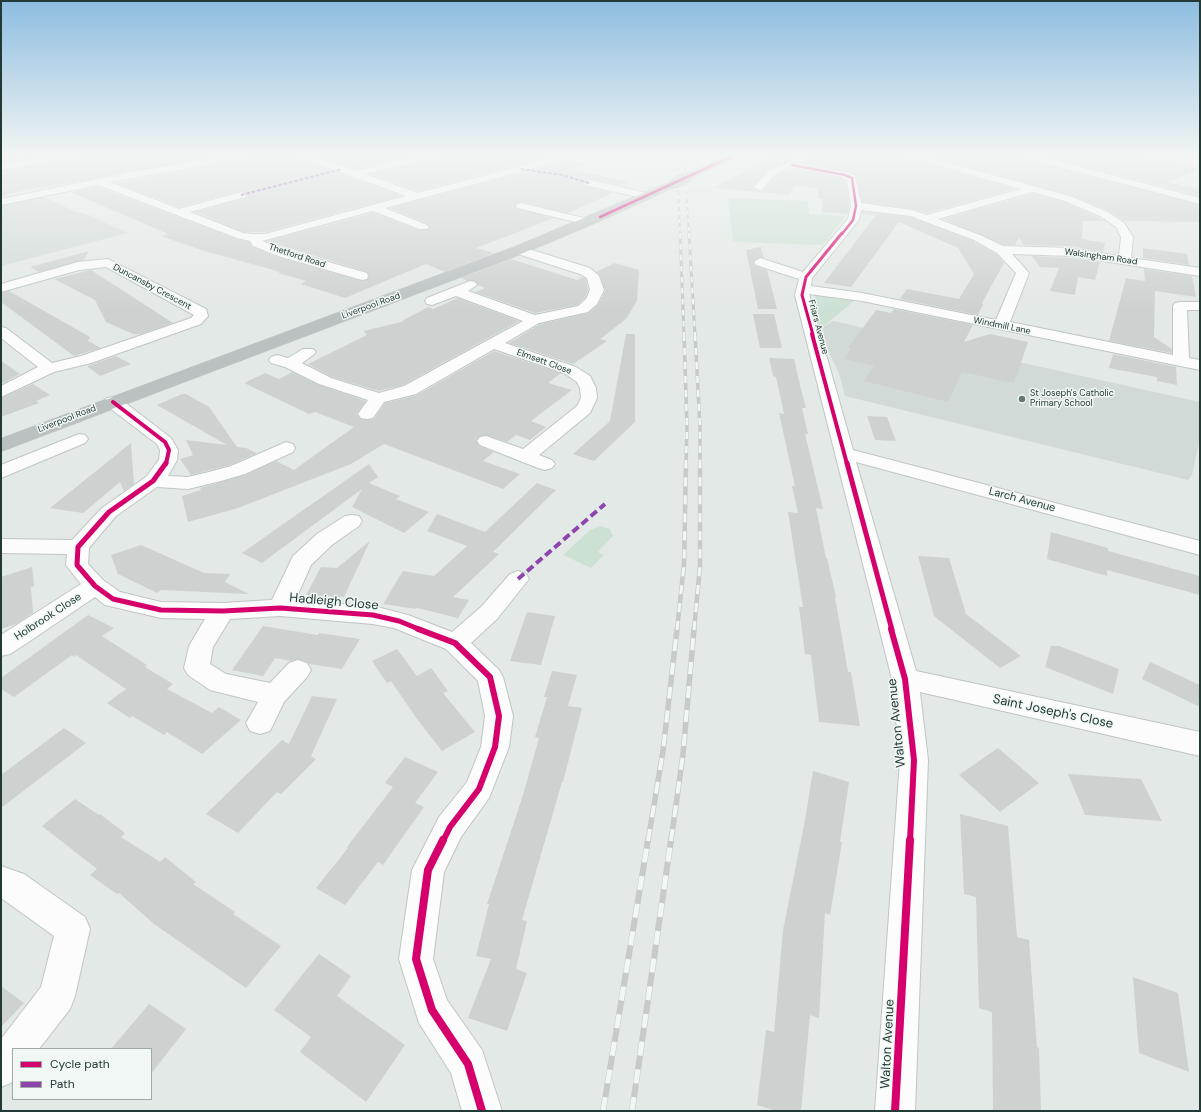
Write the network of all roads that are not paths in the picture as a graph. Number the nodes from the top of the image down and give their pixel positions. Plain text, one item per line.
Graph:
1 (856, 206) edge
2 (165, 207) edge
3 (197, 207) edge
4 (372, 207) joint
5 (526, 207) edge
6 (622, 207) edge
7 (867, 207) edge
8 (968, 207) edge
9 (1088, 207) edge
10 (178, 212) junction
11 (929, 218) junction
12 (588, 222) junction
13 (423, 227) dead end
14 (254, 238) junction
15 (519, 250) junction
16 (1001, 250) junction
17 (1125, 261) junction
18 (760, 262) dead end
19 (1200, 272) edge
20 (362, 276) dead end
21 (804, 283) junction
22 (471, 285) dead end
23 (1, 288) edge
24 (456, 291) junction
25 (432, 301) dead end
26 (1200, 306) edge
27 (534, 320) junction
28 (1001, 326) junction
29 (1, 332) edge
30 (493, 344) junction
31 (308, 352) dead end
32 (1181, 361) junction
33 (1200, 365) edge
34 (49, 368) junction
35 (826, 390) joint
36 (1, 392) edge
37 (378, 398) junction
38 (113, 402) junction
39 (367, 414) dead end
40 (79, 439) dead end
41 (486, 441) dead end
42 (1, 444) edge
43 (286, 447) dead end
44 (844, 453) junction
45 (526, 456) junction
46 (545, 464) dead end
47 (1, 472) edge
48 (153, 481) junction
49 (352, 521) dead end
50 (1, 546) edge
51 (78, 547) junction
52 (1200, 548) edge
53 (518, 579) dead end
54 (95, 586) junction
55 (280, 608) junction
56 (223, 611) junction
57 (456, 643) junction
58 (1, 647) edge
59 (298, 670) dead end
60 (905, 679) junction
61 (275, 695) junction
62 (260, 723) dead end
63 (1200, 744) edge
64 (1, 882) edge
65 (17, 1048) edge
66 (12, 1054) edge
67 (1, 1068) edge
68 (482, 1111) edge
69 (895, 1111) edge

1 - 21 street
2 - 10 street, Thetford Road
3 - 10 street
4 - 13 street
4 - 14 street
5 - 12 street
6 - 12 highway, Liverpool Road
7 - 11 street
8 - 11 street
9 - 17 street
10 - 14 street, Thetford Road
11 - 16 street
12 - 15 highway, Liverpool Road
14 - 20 street, Thetford Road
15 - 27 street, Elmsett Close
15 - 38 highway, Liverpool Road
16 - 17 street, Walsingham Road
16 - 28 street
17 - 19 street, Walsingham Road
18 - 21 street
21 - 28 street, Windmill Lane
21 - 35 street, Friars Avenue
22 - 24 street
23 - 34 street, Duncansby Crescent
24 - 25 street
24 - 27 street
26 - 32 street
27 - 30 street, Elmsett Close
28 - 32 street, Windmill Lane
29 - 34 street
30 - 37 street, Elmsett Close
30 - 45 street, Elmsett Close
31 - 37 street
32 - 33 street, Windmill Lane
34 - 36 street
35 - 44 street, Walton Avenue
37 - 39 street
38 - 42 highway, Liverpool Road
38 - 48 street
40 - 47 street
41 - 45 street
43 - 48 street
44 - 52 street, Larch Avenue
44 - 60 street, Walton Avenue
45 - 46 street
48 - 51 street
49 - 55 street, Hadleigh Close
50 - 51 street
51 - 54 street, Hadleigh Close
53 - 57 street
54 - 56 street, Hadleigh Close
54 - 58 street, Holbrook Close
55 - 56 street, Hadleigh Close
55 - 57 street, Hadleigh Close
56 - 61 street
57 - 68 street, Hadleigh Close
59 - 61 street
60 - 63 street, Saint Joseph's Close
60 - 69 street, Walton Avenue
61 - 62 street
64 - 65 street
66 - 67 street

